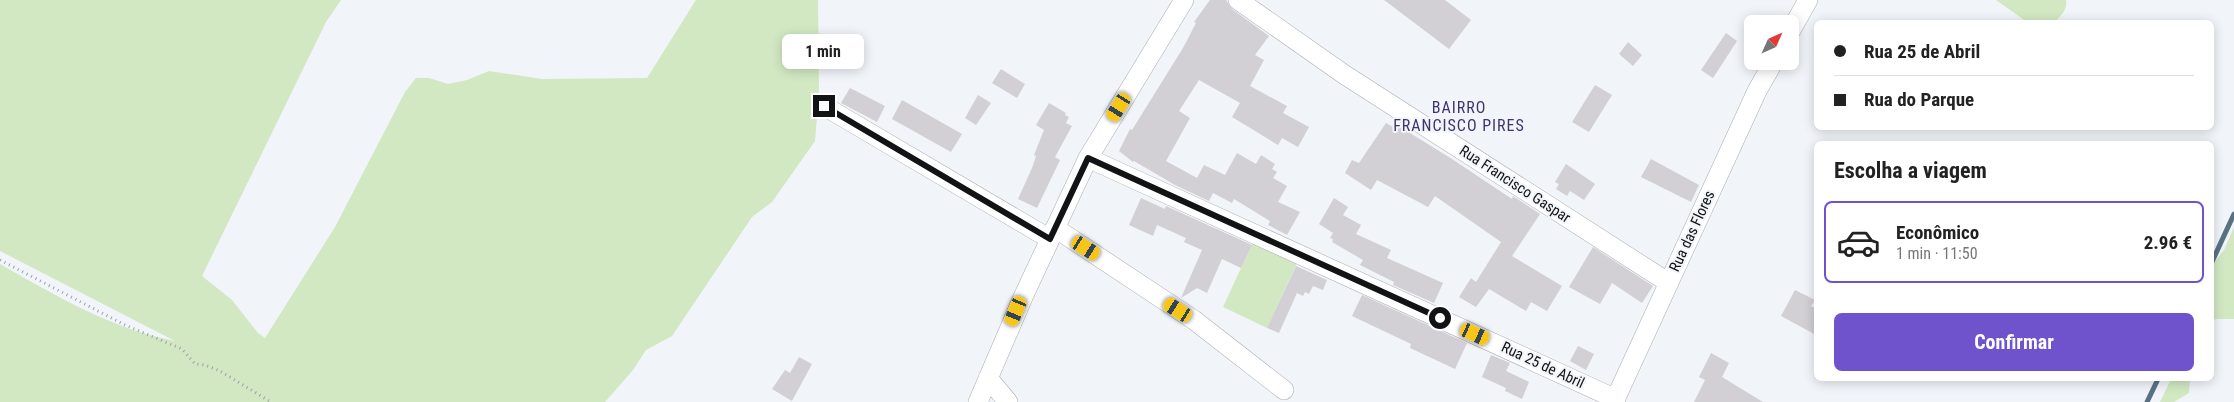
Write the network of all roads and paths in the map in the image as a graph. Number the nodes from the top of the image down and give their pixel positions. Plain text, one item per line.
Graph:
1 (1184, 0) edge
2 (1238, 0) edge
3 (1808, 0) edge
4 (1799, 16) edge
5 (1769, 70) edge
6 (824, 106) dead end
7 (1088, 158) junction
8 (1052, 233) junction
9 (0, 260) edge
10 (1668, 283) junction
11 (988, 378) junction
12 (1284, 390) dead end
13 (1615, 400) edge
14 (271, 402) edge
15 (978, 402) edge
16 (1008, 402) edge

1 - 7 street
2 - 10 street, Rua Francisco Gaspar
3 - 4 street
5 - 10 street, Rua das Flores
6 - 8 street
7 - 8 street
7 - 13 street, Rua 25 de Abril
8 - 11 street
8 - 12 street
9 - 14 path
10 - 13 street, Rua das Flores
11 - 15 street
11 - 16 street

